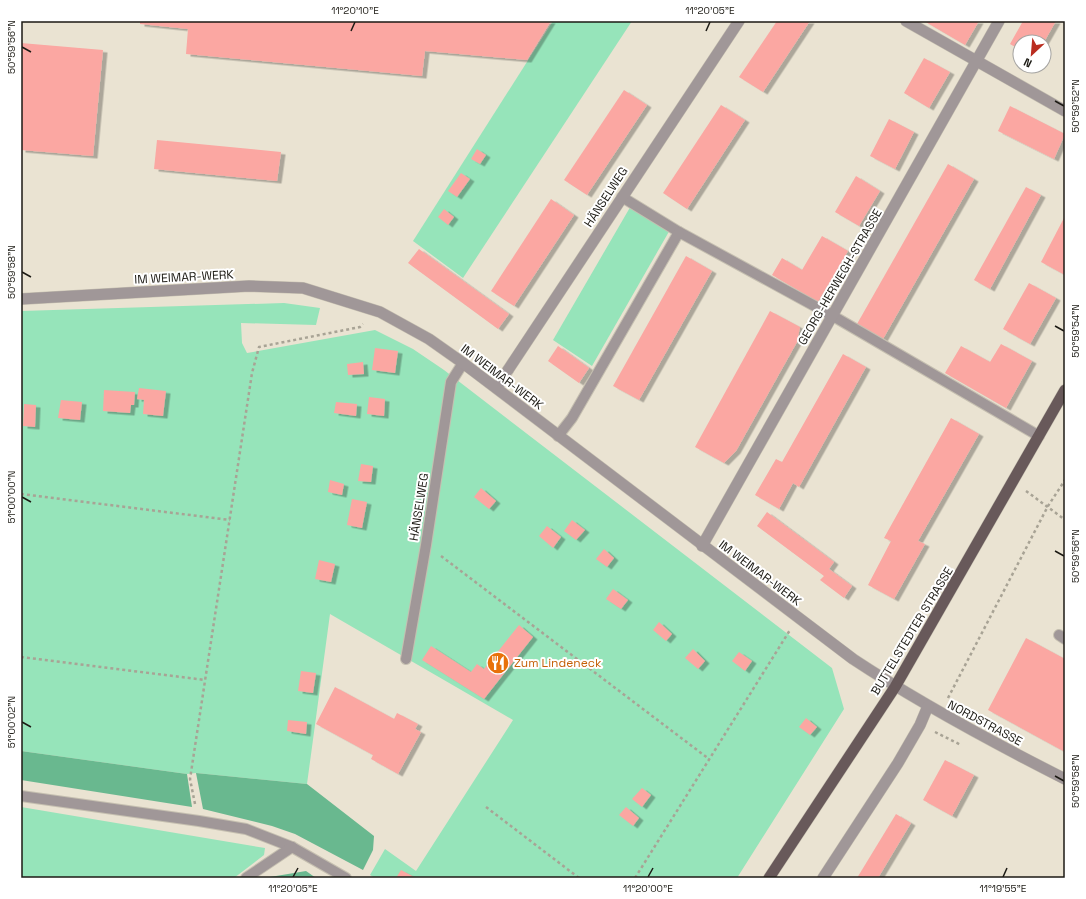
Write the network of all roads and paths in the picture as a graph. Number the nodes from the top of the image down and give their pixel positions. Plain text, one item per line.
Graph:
1 (739, 21) edge
2 (906, 21) edge
3 (999, 21) edge
4 (977, 62) junction
5 (1065, 111) edge
6 (622, 197) junction
7 (679, 232) junction
8 (21, 299) edge
9 (380, 312) junction
10 (833, 316) junction
11 (463, 363) junction
12 (508, 370) joint
13 (497, 388) junction
14 (1065, 390) edge
15 (558, 436) junction
16 (1039, 436) junction
17 (1065, 480) edge
18 (1013, 482) junction
19 (21, 494) edge
20 (1048, 506) junction
21 (1064, 519) dead end
22 (230, 520) junction
23 (426, 545) junction
24 (702, 546) junction
25 (798, 618) junction
26 (21, 657) edge
27 (406, 659) dead end
28 (205, 680) junction
29 (895, 687) junction
30 (928, 706) junction
31 (709, 759) junction
32 (1065, 779) edge
33 (21, 796) edge
34 (486, 807) dead end
35 (199, 821) junction
36 (292, 847) junction
37 (246, 878) edge
38 (346, 878) edge
39 (579, 878) edge
40 (635, 878) edge
41 (769, 878) edge
42 (823, 878) edge

1 - 6 street, HÄNSELWEG
2 - 4 street
3 - 4 street, GEORG-HERWEGH-STRASSE
4 - 5 street
4 - 10 street, GEORG-HERWEGH-STRASSE
6 - 7 lane
6 - 12 street, HÄNSELWEG
7 - 10 lane
7 - 15 lane
8 - 9 street, IM WEIMAR-WERK
9 - 11 street, IM WEIMAR-WERK
9 - 22 path
10 - 16 lane
10 - 24 street, GEORG-HERWEGH-STRASSE
11 - 13 street, IM WEIMAR-WERK
11 - 23 lane, HÄNSELWEG
12 - 13 lane, HÄNSELWEG
13 - 15 street, IM WEIMAR-WERK
14 - 16 main road, BUTTELSTEDTER STRASSE
15 - 24 street, IM WEIMAR-WERK
16 - 18 main road, BUTTELSTEDTER STRASSE
17 - 20 path
18 - 20 path
18 - 29 main road, BUTTELSTEDTER STRASSE
19 - 22 path
20 - 21 path
20 - 30 path
22 - 28 path
23 - 27 lane, HÄNSELWEG
23 - 31 path
24 - 25 street, IM WEIMAR-WERK
25 - 29 street, IM WEIMAR-WERK
25 - 31 path
26 - 28 path
28 - 35 path
29 - 30 street, NORDSTRASSE
29 - 41 main road, BUTTELSTEDTER STRASSE
30 - 32 street, NORDSTRASSE
30 - 42 street
31 - 40 path
33 - 35 lane
34 - 39 path
35 - 36 lane
36 - 37 lane
36 - 38 lane

